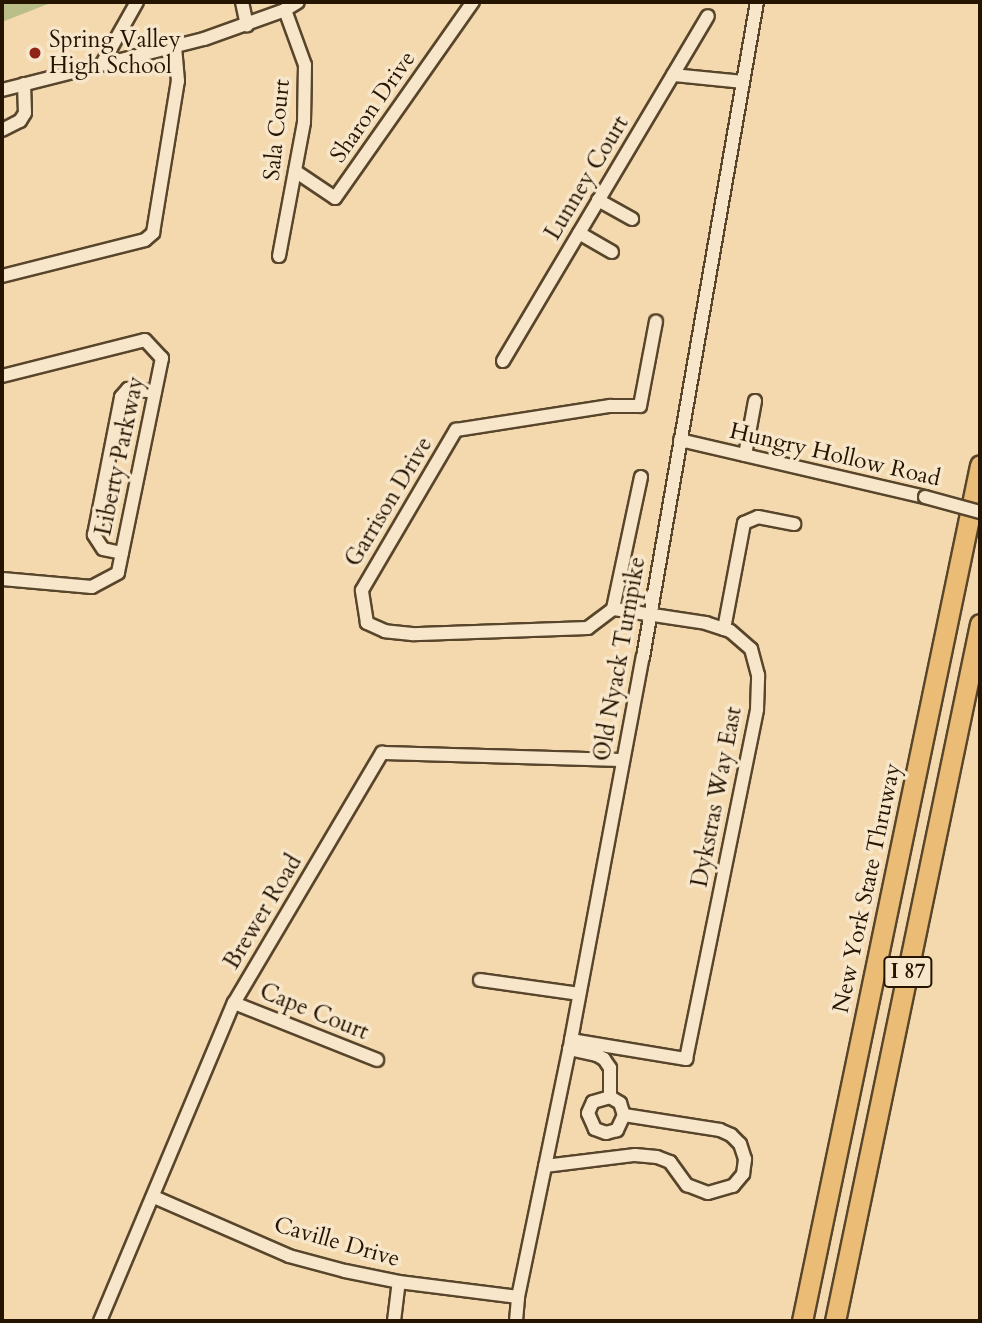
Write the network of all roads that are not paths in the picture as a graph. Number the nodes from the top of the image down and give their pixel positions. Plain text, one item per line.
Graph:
1 (137, 2) edge
2 (242, 2) edge
3 (298, 2) edge
4 (474, 2) edge
5 (757, 2) edge
6 (285, 10) junction
7 (708, 16) dead end
8 (247, 25) junction
9 (176, 46) junction
10 (102, 64) junction
11 (673, 75) junction
12 (743, 82) junction
13 (24, 84) junction
14 (2, 90) edge
15 (2, 130) edge
16 (295, 171) junction
17 (598, 200) junction
18 (632, 219) dead end
19 (579, 233) junction
20 (612, 252) dead end
21 (279, 256) dead end
22 (2, 276) edge
23 (656, 321) dead end
24 (503, 362) dead end
25 (2, 376) edge
26 (155, 391) junction
27 (755, 401) dead end
28 (680, 440) junction
29 (745, 455) junction
30 (980, 465) edge
31 (641, 478) dead end
32 (980, 512) edge
33 (794, 524) dead end
34 (122, 553) junction
35 (2, 579) edge
36 (613, 609) junction
37 (650, 617) junction
38 (980, 624) edge
39 (724, 629) junction
40 (623, 760) junction
41 (480, 980) dead end
42 (579, 994) junction
43 (234, 1003) junction
44 (570, 1045) junction
45 (377, 1060) dead end
46 (610, 1097) junction
47 (624, 1115) junction
48 (545, 1166) junction
49 (154, 1197) junction
50 (399, 1282) junction
51 (518, 1297) junction
52 (100, 1321) edge
53 (394, 1321) edge
54 (516, 1321) edge
55 (802, 1321) edge
56 (835, 1321) edge

1 - 10 street
2 - 8 street
3 - 6 street
4 - 16 street, Sharon Drive
5 - 12 street, Old Nyack Turnpike
6 - 8 street
6 - 16 street, Sala Court
7 - 11 street, Lunney Court
8 - 9 street
9 - 10 street
9 - 22 street
10 - 13 street
11 - 12 street
11 - 17 street, Lunney Court
12 - 28 street, Old Nyack Turnpike
13 - 14 street
13 - 15 street
16 - 21 street, Sala Court
17 - 18 street
17 - 19 street, Lunney Court
19 - 20 street
19 - 24 street, Lunney Court
23 - 36 street, Garrison Drive
25 - 26 street, Liberty Parkway
26 - 34 street, Liberty Parkway
26 - 34 street
27 - 29 street
28 - 29 street, Hungry Hollow Road
28 - 37 street, Old Nyack Turnpike
29 - 32 street, Hungry Hollow Road, bridge
30 - 55 highway, New York State Thruway / I 87
31 - 36 street
33 - 39 street
34 - 35 street, Liberty Parkway
36 - 37 street
37 - 39 street, Dykstras Way East
37 - 40 street, Old Nyack Turnpike
38 - 56 highway, I 87
39 - 44 street, Dykstras Way East
40 - 42 street, Old Nyack Turnpike
40 - 43 street, Brewer Road
41 - 42 street
42 - 44 street, Old Nyack Turnpike
43 - 45 street, Cape Court
43 - 49 street, Brewer Road
44 - 46 street
44 - 48 street, Old Nyack Turnpike
46 - 47 street
46 - 47 street
47 - 48 street
48 - 51 street, Old Nyack Turnpike
49 - 50 street, Caville Drive
49 - 52 street, Brewer Road
50 - 51 street, Caville Drive
50 - 53 street
51 - 54 street, Old Nyack Turnpike

